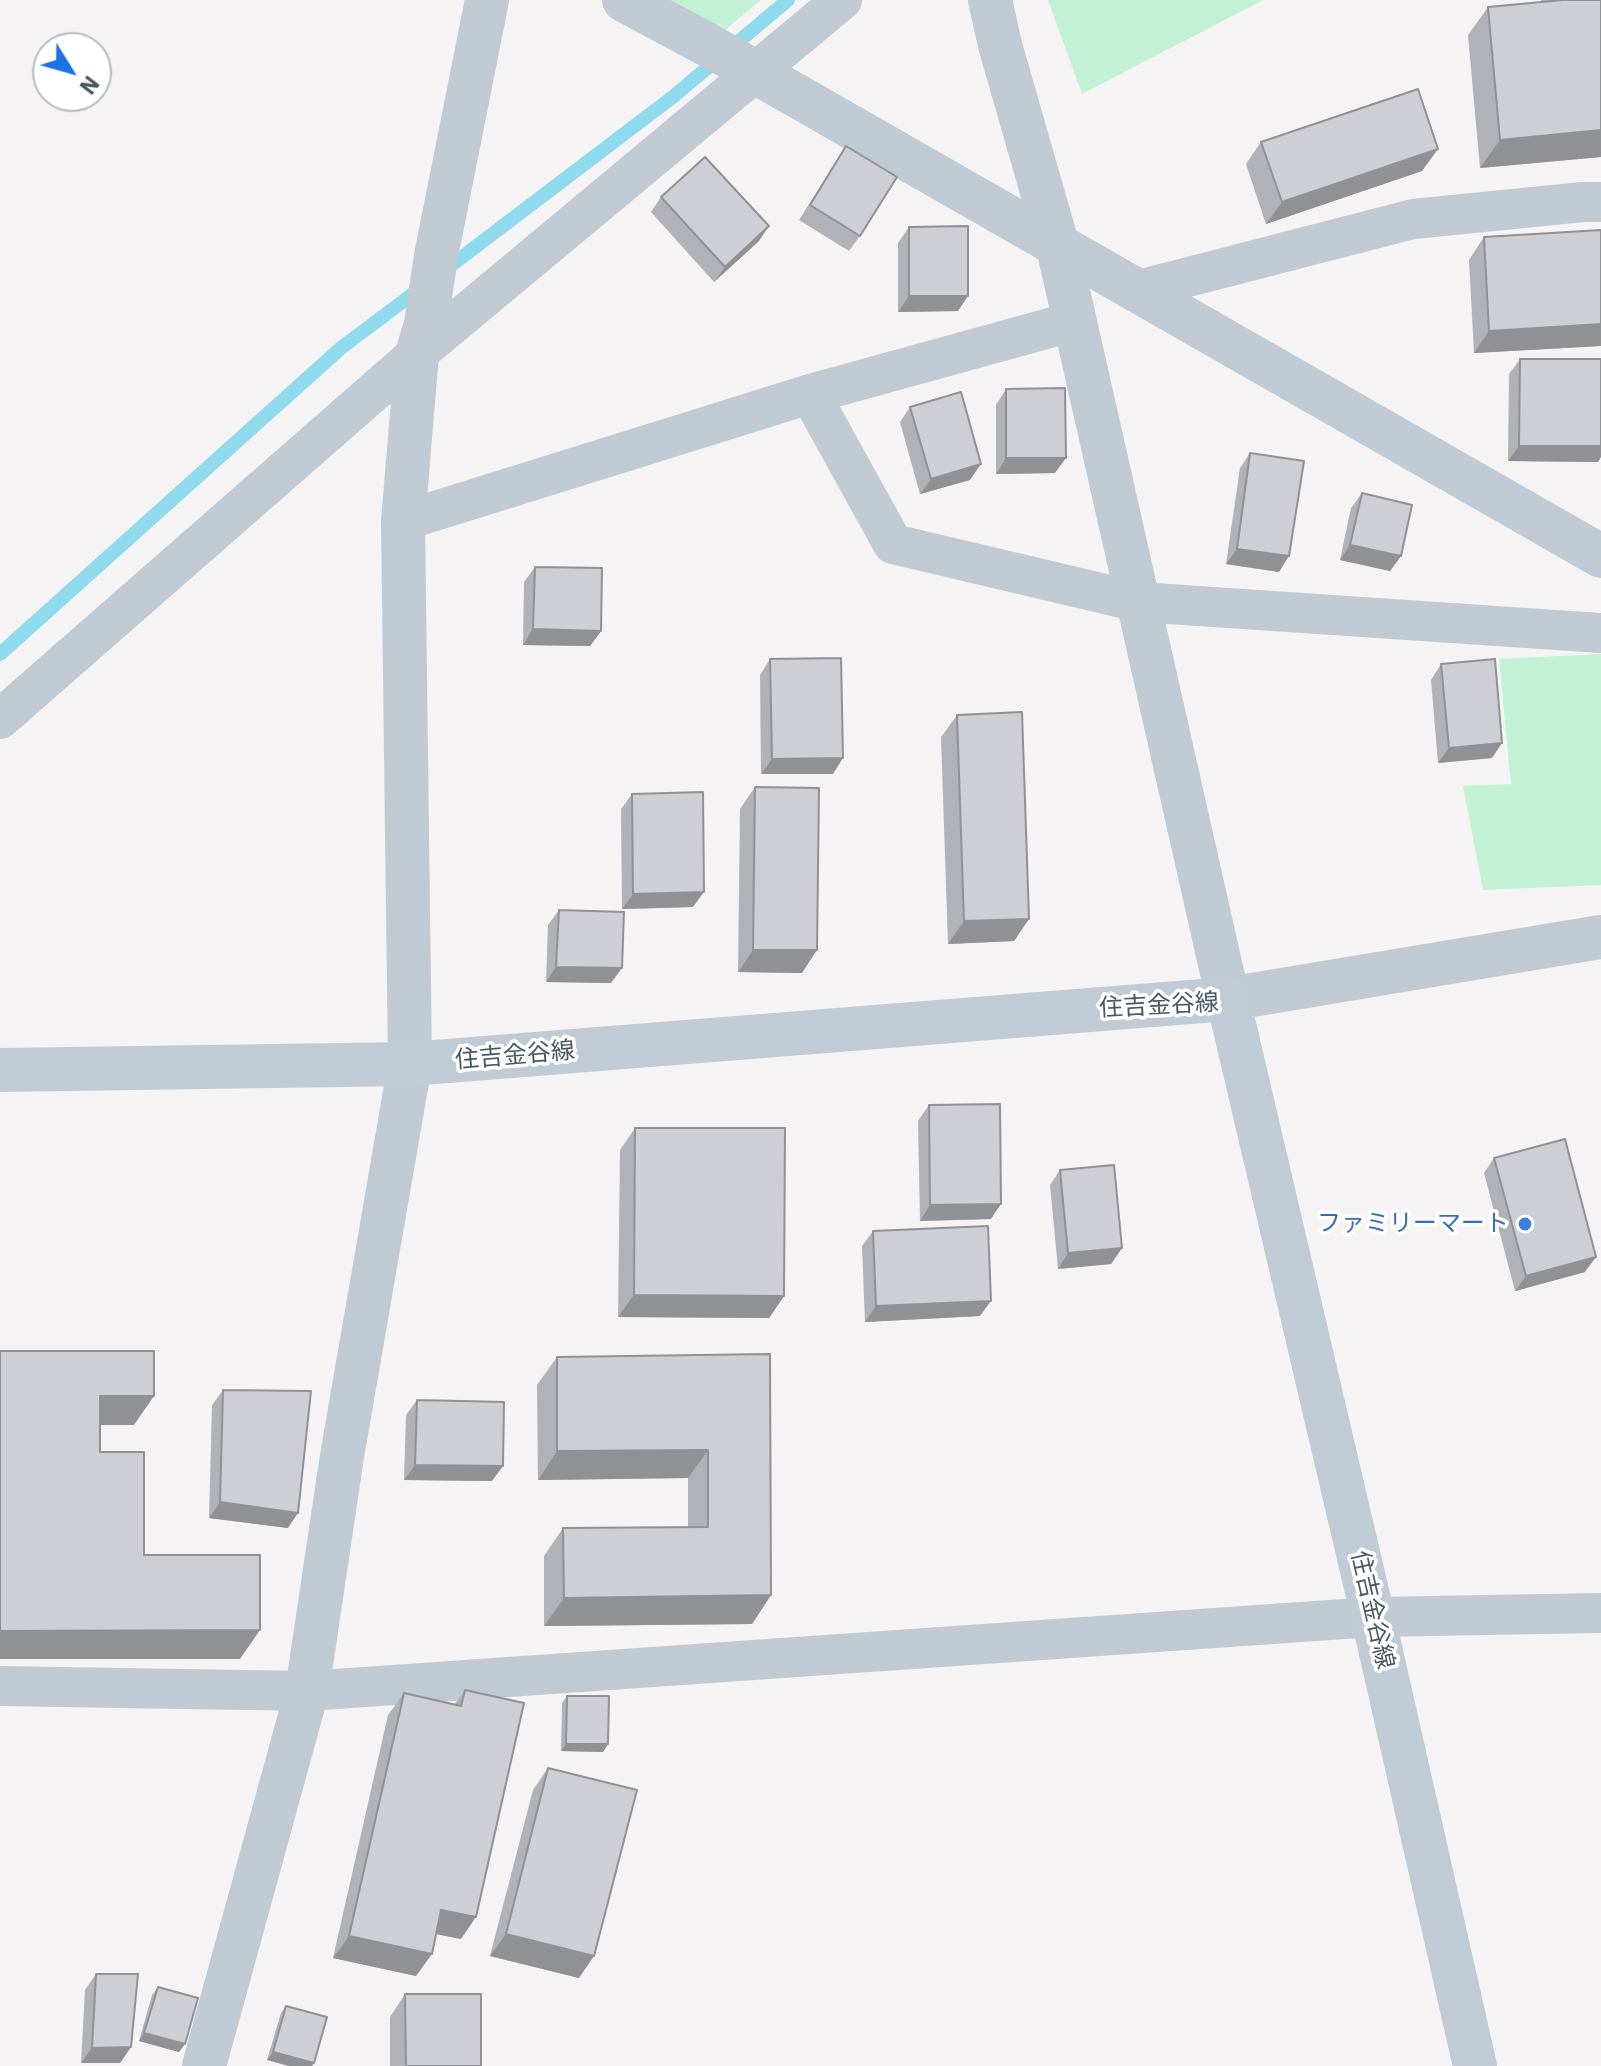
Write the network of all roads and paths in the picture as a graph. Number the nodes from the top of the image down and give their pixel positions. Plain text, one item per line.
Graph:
1 (487, 0) edge
2 (624, 0) edge
3 (842, 0) edge
4 (990, 0) edge
5 (734, 61) junction
6 (1601, 202) edge
7 (1058, 247) junction
8 (1138, 290) junction
9 (1075, 321) junction
10 (421, 339) junction
11 (810, 394) junction
12 (403, 521) junction
13 (1601, 556) edge
14 (1139, 602) junction
15 (1601, 633) edge
16 (0, 719) edge
17 (1601, 937) edge
18 (1228, 999) junction
19 (410, 1064) junction
20 (0, 1070) edge
21 (1601, 1613) edge
22 (1373, 1617) junction
23 (0, 1686) edge
24 (307, 1691) junction
25 (204, 2066) edge
26 (1475, 2066) edge

1 - 10 street
2 - 5 street
3 - 5 street
4 - 7 street
5 - 7 street
5 - 10 street
6 - 8 street
7 - 8 street
7 - 9 street
8 - 13 street
9 - 11 street
9 - 14 street
10 - 12 street
10 - 16 street
11 - 12 street
11 - 14 street
12 - 19 street
14 - 15 street
14 - 18 street
17 - 18 street
18 - 19 main road, 住吉金谷線
18 - 22 main road, 住吉金谷線
19 - 20 main road, 住吉金谷線
19 - 24 street
21 - 22 street
22 - 24 street
22 - 26 main road, 住吉金谷線
23 - 24 street
24 - 25 street

